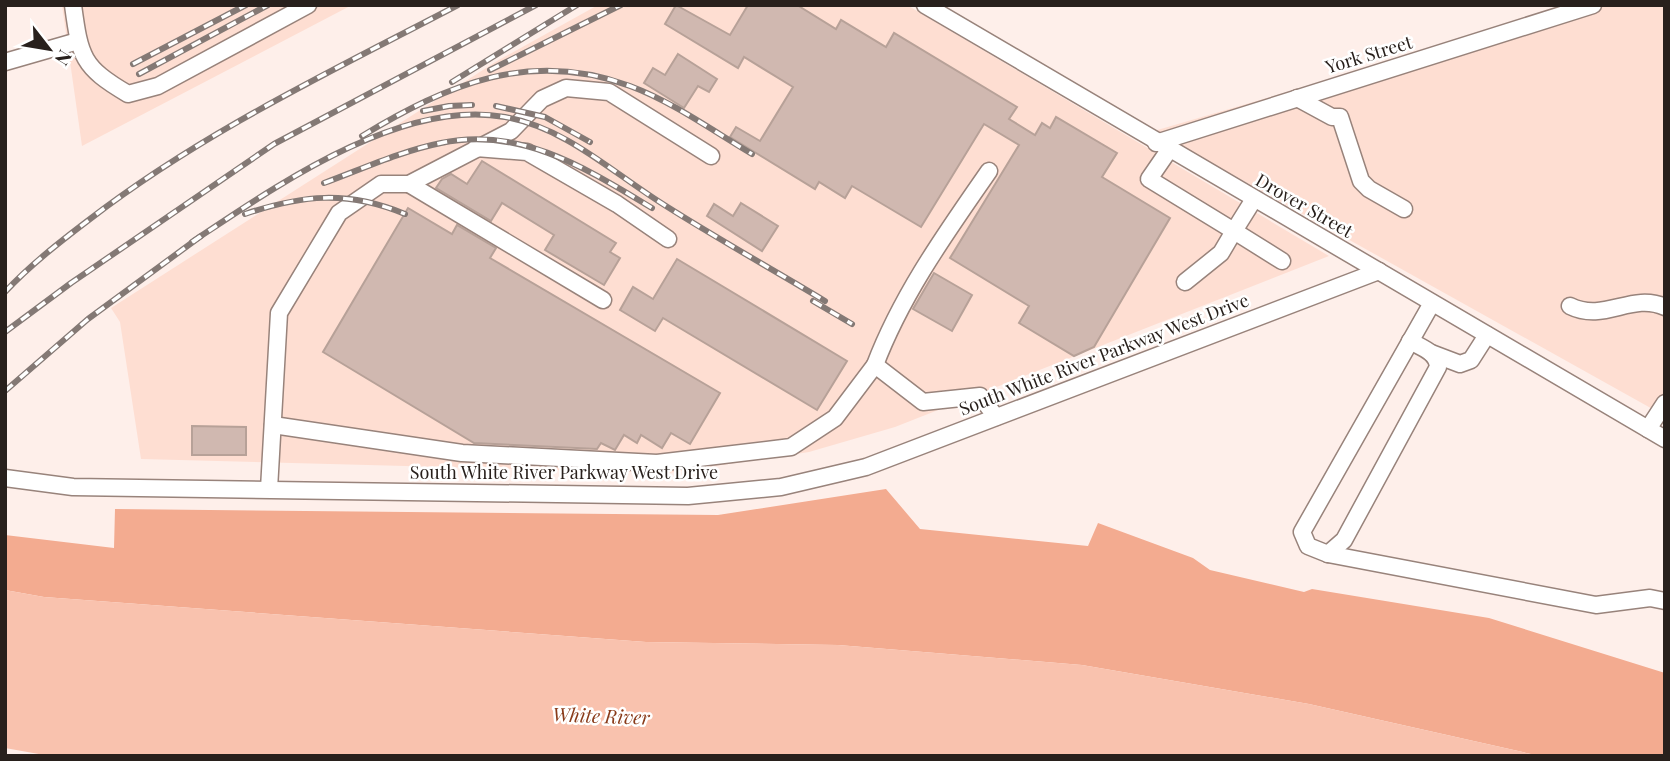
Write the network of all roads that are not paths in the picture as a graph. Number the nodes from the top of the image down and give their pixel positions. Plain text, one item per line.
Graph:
1 (73, 5) edge
2 (307, 5) edge
3 (925, 5) edge
4 (1593, 5) edge
5 (1574, 8) edge
6 (78, 41) junction
7 (5, 62) edge
8 (1297, 98) junction
9 (1162, 146) junction
10 (475, 148) junction
11 (711, 156) dead end
12 (989, 171) dead end
13 (409, 184) junction
14 (1254, 200) junction
15 (1404, 209) dead end
16 (1234, 231) junction
17 (668, 239) dead end
18 (1282, 261) dead end
19 (1380, 271) junction
20 (1185, 282) dead end
21 (603, 300) dead end
22 (1432, 303) junction
23 (1570, 306) dead end
24 (1665, 307) edge
25 (1487, 335) junction
26 (1410, 341) junction
27 (1431, 353) junction
28 (875, 365) junction
29 (1665, 402) edge
30 (996, 417) junction
31 (274, 425) junction
32 (1648, 429) junction
33 (1665, 439) edge
34 (5, 478) edge
35 (269, 489) junction
36 (1328, 554) junction
37 (1665, 601) edge

1 - 6 street
2 - 6 street
3 - 9 street, Drover Street
4 - 5 street, York Street
5 - 8 street, York Street
6 - 7 street
8 - 9 street, York Street
8 - 15 street
9 - 14 street, Drover Street
9 - 16 street
10 - 11 street
10 - 13 street
10 - 17 street
12 - 28 street
13 - 21 street
13 - 31 street
14 - 16 street
14 - 19 street, Drover Street
16 - 18 street
16 - 20 street
19 - 22 street, Drover Street
19 - 30 street, South White River Parkway West Drive
22 - 25 street, Drover Street
22 - 26 street
23 - 24 street
25 - 27 street
25 - 32 street, Drover Street
26 - 27 street
26 - 36 street
27 - 36 street
28 - 30 street
28 - 31 street
29 - 32 street
30 - 35 street, South White River Parkway West Drive
31 - 35 street
32 - 33 street, Drover Street
34 - 35 street, South White River Parkway West Drive
36 - 37 street

